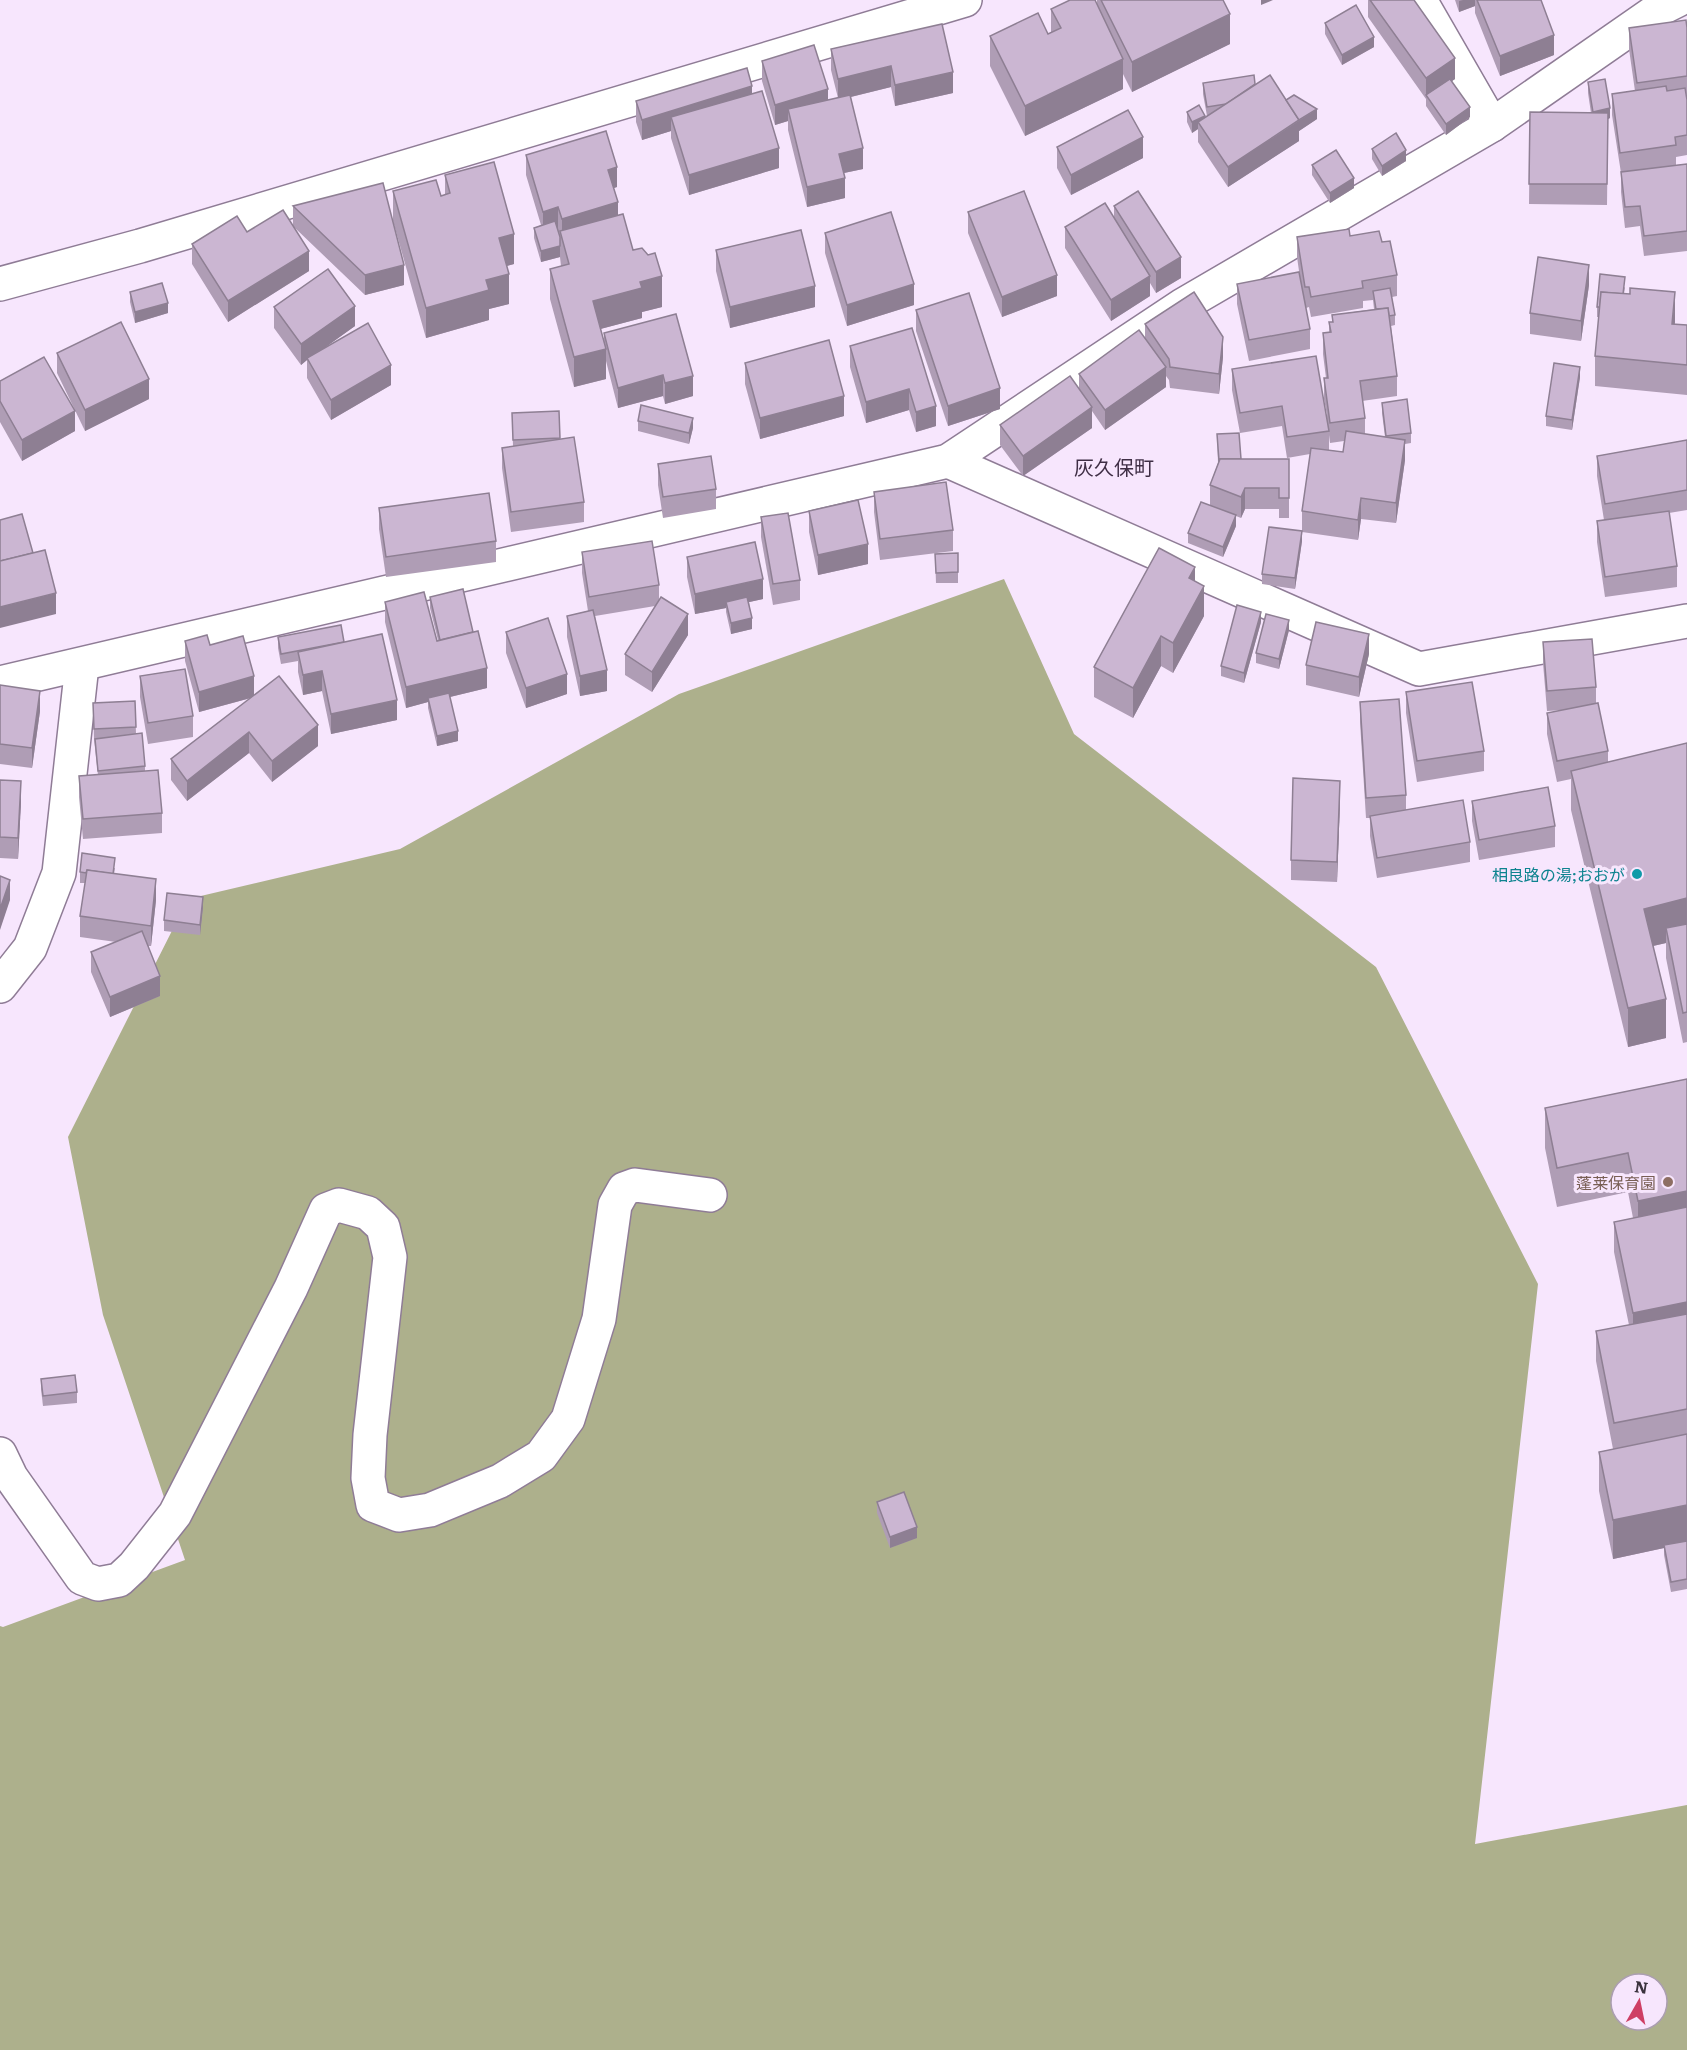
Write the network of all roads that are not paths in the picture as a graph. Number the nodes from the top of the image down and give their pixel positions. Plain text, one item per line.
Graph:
1 (965, 0) edge
2 (1420, 0) edge
3 (1662, 4) edge
4 (1492, 124) junction
5 (0, 284) edge
6 (948, 461) junction
7 (1687, 621) edge
8 (82, 665) junction
9 (0, 683) edge
10 (0, 986) edge
11 (710, 1195) dead end
12 (0, 1454) edge

1 - 5 street
2 - 4 street
3 - 4 street
4 - 6 street
6 - 7 street
6 - 8 street
8 - 9 street
8 - 10 street
11 - 12 street

